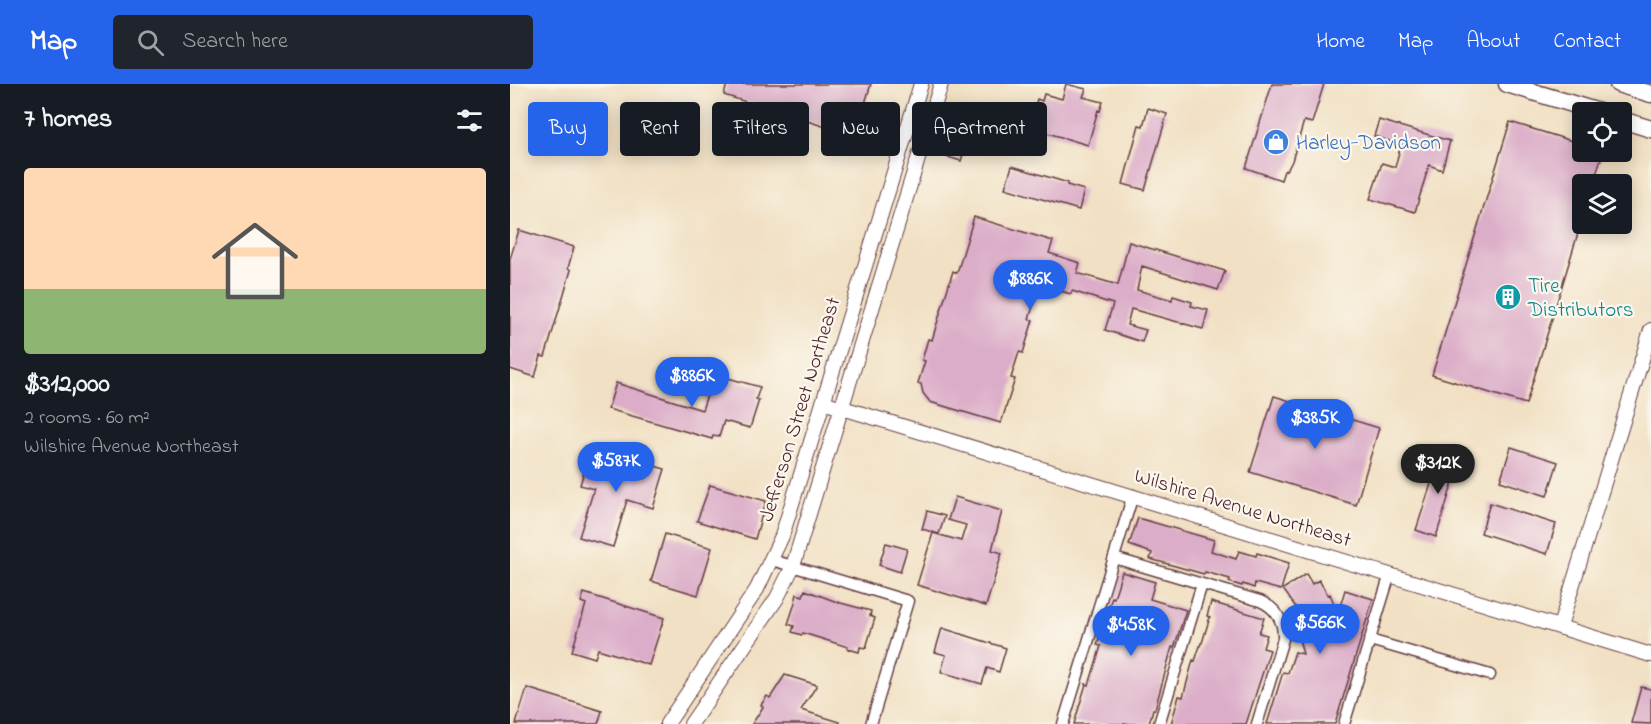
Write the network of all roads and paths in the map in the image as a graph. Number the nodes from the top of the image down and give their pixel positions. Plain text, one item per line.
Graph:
1 (921, 84) edge
2 (941, 84) edge
3 (1507, 84) edge
4 (1617, 84) edge
5 (1651, 94) edge
6 (1572, 104) edge
7 (1632, 123) edge
8 (1651, 129) edge
9 (1651, 330) edge
10 (823, 402) junction
11 (843, 406) junction
12 (1133, 495) junction
13 (1114, 558) junction
14 (772, 560) junction
15 (793, 566) junction
16 (1390, 574) junction
17 (1202, 584) junction
18 (1560, 626) junction
19 (1370, 640) junction
20 (1651, 655) edge
21 (1490, 675) dead end
22 (667, 724) edge
23 (691, 724) edge
24 (871, 724) edge
25 (1063, 724) edge
26 (1159, 724) edge
27 (1257, 724) edge
28 (1344, 724) edge

1 - 10 main road, Jefferson Street Northeast
2 - 11 main road, Jefferson Street Northeast
3 - 6 main road
4 - 5 main road
7 - 8 main road
9 - 18 main road
10 - 11 main road, Wilshire Avenue Northeast
10 - 14 main road, Jefferson Street Northeast
11 - 12 main road, Wilshire Avenue Northeast
11 - 15 main road, Jefferson Street Northeast
12 - 13 street
12 - 16 main road, Wilshire Avenue Northeast
13 - 17 street
13 - 25 street
14 - 15 street
14 - 22 main road, Jefferson Street Northeast
15 - 23 main road, Jefferson Street Northeast
15 - 24 street
16 - 18 main road, Wilshire Avenue Northeast
16 - 19 street
17 - 26 street
17 - 27 street
18 - 20 main road, Wilshire Avenue Northeast
19 - 21 street
19 - 28 street

